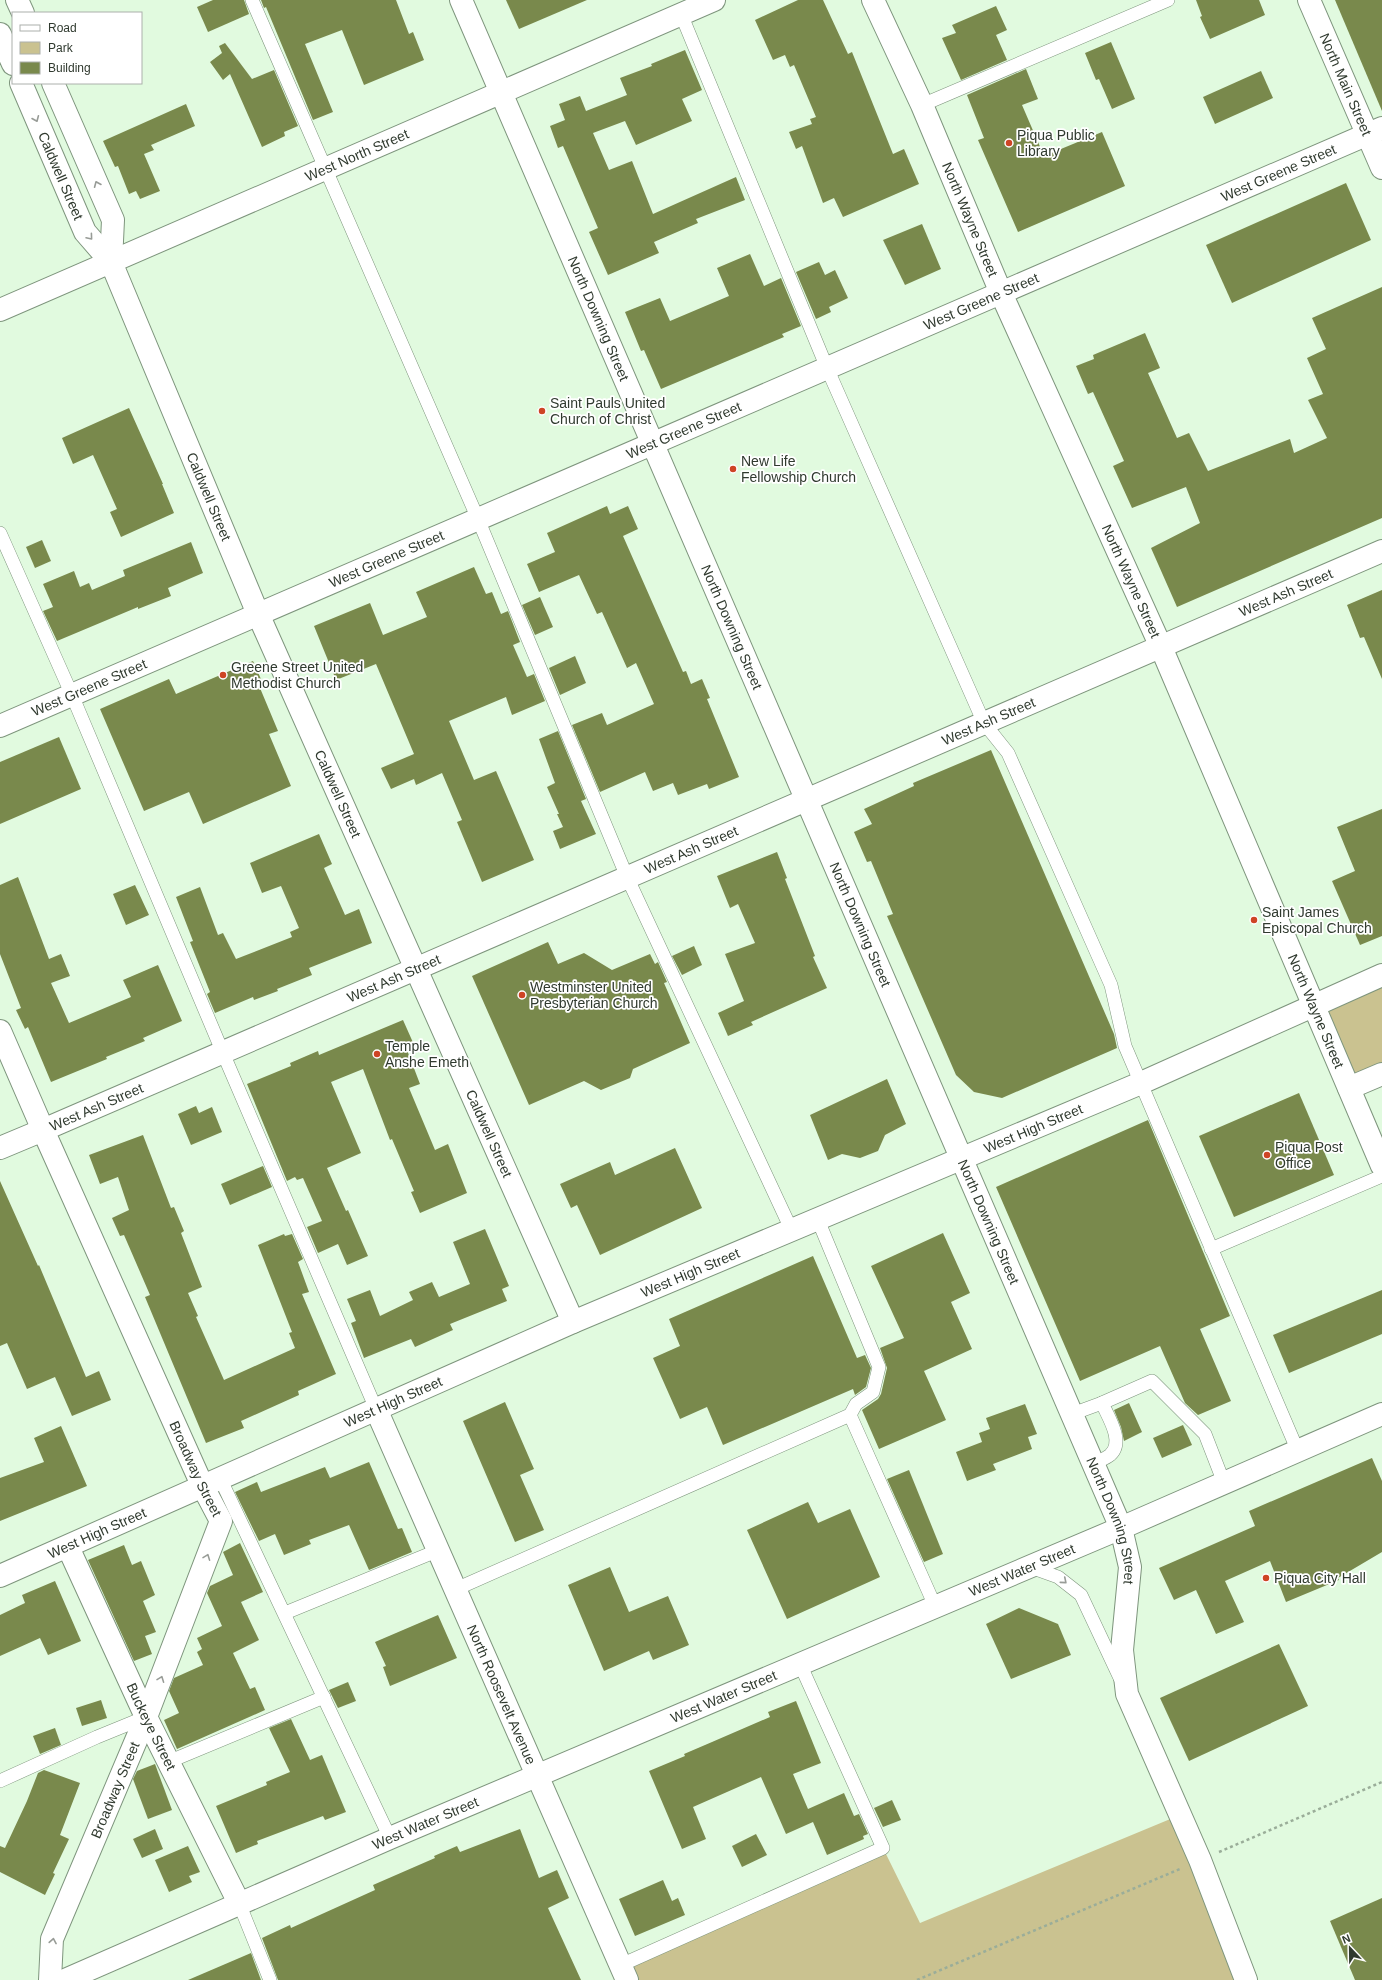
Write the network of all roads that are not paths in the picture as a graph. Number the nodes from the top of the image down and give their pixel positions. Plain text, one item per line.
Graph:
1 (17, 0) edge
2 (252, 0) edge
3 (461, 0) edge
4 (714, 0) edge
5 (873, 0) edge
6 (1168, 0) edge
7 (1309, 0) edge
8 (23, 12) edge
9 (681, 14) junction
10 (0, 34) edge
11 (12, 62) edge
12 (21, 84) edge
13 (53, 84) edge
14 (501, 92) junction
15 (922, 105) junction
16 (1375, 131) edge
17 (1382, 168) edge
18 (326, 169) junction
19 (111, 262) junction
20 (1001, 293) junction
21 (0, 310) edge
22 (827, 368) junction
23 (652, 444) junction
24 (478, 519) junction
25 (0, 533) edge
26 (1382, 551) edge
27 (258, 614) junction
28 (1161, 647) junction
29 (72, 695) junction
30 (984, 723) junction
31 (0, 726) edge
32 (806, 800) junction
33 (627, 877) junction
34 (417, 968) junction
35 (1382, 975) edge
36 (1314, 1004) junction
37 (0, 1031) edge
38 (223, 1053) junction
39 (1382, 1074) edge
40 (1141, 1083) junction
41 (1349, 1088) junction
42 (43, 1130) junction
43 (0, 1148) edge
44 (962, 1159) junction
45 (1382, 1166) edge
46 (1382, 1176) edge
47 (818, 1220) junction
48 (792, 1231) junction
49 (1211, 1249) junction
50 (573, 1322) junction
51 (1102, 1403) junction
52 (376, 1409) junction
53 (1072, 1414) junction
54 (1382, 1414) edge
55 (850, 1415) junction
56 (1297, 1450) junction
57 (1093, 1464) junction
58 (211, 1481) junction
59 (1224, 1483) junction
60 (1121, 1528) junction
61 (68, 1547) junction
62 (439, 1550) junction
63 (1028, 1566) junction
64 (0, 1576) edge
65 (456, 1589) junction
66 (934, 1606) junction
67 (285, 1613) junction
68 (800, 1664) junction
69 (1127, 1694) junction
70 (324, 1697) junction
71 (146, 1716) junction
72 (168, 1762) junction
73 (538, 1776) junction
74 (0, 1781) edge
75 (390, 1838) junction
76 (238, 1903) junction
77 (624, 1973) edge
78 (50, 1980) edge
79 (65, 1980) edge
80 (270, 1980) edge
81 (1246, 1980) edge

1 - 8 street
2 - 18 lane
3 - 14 street, North Downing Street
4 - 9 street, West North Street
5 - 15 street, North Wayne Street
6 - 15 lane
7 - 16 street, North Main Street
9 - 14 street, West North Street
9 - 22 lane
10 - 11 street
12 -> 19 street, Caldwell Street
19 -> 13 street, Caldwell Street
14 - 18 street, West North Street
14 - 23 street, North Downing Street
15 - 20 street, North Wayne Street
16 - 17 street, North Main Street
16 - 20 street, West Greene Street
18 - 19 street, West North Street
18 - 24 lane
19 - 21 street, West North Street
19 - 27 street, Caldwell Street
20 - 22 street, West Greene Street
20 - 28 street, North Wayne Street
22 - 23 street, West Greene Street
22 - 30 lane
23 - 24 street, West Greene Street
23 - 32 street, North Downing Street
24 - 27 street, West Greene Street
24 - 33 lane
25 - 29 lane
26 - 28 street, West Ash Street
27 - 29 street, West Greene Street
27 - 34 street, Caldwell Street
28 - 30 street, West Ash Street
28 - 36 street, North Wayne Street
29 - 31 street, West Greene Street
29 - 38 lane
30 - 32 street, West Ash Street
30 - 40 lane
32 - 33 street, West Ash Street
32 - 44 street, North Downing Street
33 - 34 street, West Ash Street
33 - 48 lane
34 - 38 street, West Ash Street
34 - 50 street, Caldwell Street
35 - 36 street, West High Street
36 - 40 street, West High Street
36 - 41 street, North Wayne Street
37 - 42 street, Broadway Street
38 - 42 street, West Ash Street
38 - 52 lane
39 - 41 street
40 - 44 street, West High Street
40 - 49 lane
41 - 45 street, North Wayne Street
42 - 43 street, West Ash Street
42 - 58 street, Broadway Street
44 - 47 street, West High Street
44 - 53 street, North Downing Street
46 - 49 lane
47 - 48 street, West High Street
47 - 55 lane
48 - 50 street, West High Street
49 - 56 lane
50 - 52 street, West High Street
51 - 53 lane
51 - 57 lane
51 - 59 lane
52 - 58 street, West High Street
52 - 62 street, North Roosevelt Avenue
53 - 57 street, North Downing Street
54 - 56 street, West Water Street
55 - 65 lane
55 - 66 lane
56 - 59 street, West Water Street
57 - 60 street, North Downing Street
58 - 61 street, West High Street
58 - 67 lane
71 -> 58 street, Broadway Street
59 - 60 street, West Water Street
60 - 63 street, West Water Street
60 - 69 street, North Downing Street
61 - 64 street, West High Street
61 - 71 street, Buckeye Street
62 - 65 street, North Roosevelt Avenue
62 - 67 lane
63 - 66 street, West Water Street
63 -> 69 lane
65 - 73 street, North Roosevelt Avenue
66 - 68 street, West Water Street
67 - 70 lane
68 - 73 street, West Water Street
68 - 77 lane
69 - 81 street, North Downing Street
70 - 72 lane
70 - 75 lane
71 - 72 street, Buckeye Street
71 - 74 lane
78 -> 71 street, Broadway Street
72 - 76 street, Buckeye Street
73 - 75 street, West Water Street
73 - 77 street, North Roosevelt Avenue
75 - 76 street, West Water Street
76 - 79 street, West Water Street
76 - 80 lane

